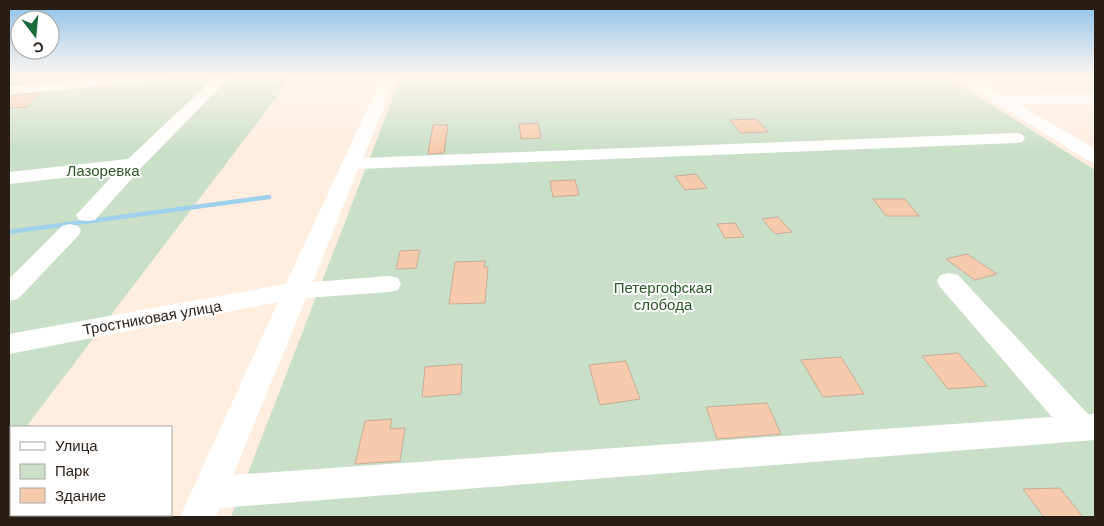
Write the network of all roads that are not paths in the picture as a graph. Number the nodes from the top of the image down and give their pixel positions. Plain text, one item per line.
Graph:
1 (198, 102) edge
2 (378, 102) edge
3 (1004, 102) edge
4 (1016, 138) dead end
5 (1095, 157) edge
6 (134, 164) junction
7 (351, 164) junction
8 (9, 178) edge
9 (87, 215) dead end
10 (70, 231) dead end
11 (949, 281) dead end
12 (389, 284) dead end
13 (296, 291) junction
14 (9, 293) edge
15 (9, 344) edge
16 (1088, 427) edge
17 (203, 505) edge

1 - 6 street
2 - 7 street
3 - 5 street
4 - 7 street
6 - 8 street
6 - 9 street
7 - 13 street
10 - 14 street
11 - 16 street
12 - 13 street, Тростниковая улица
13 - 15 street, Тростниковая улица
13 - 17 street
16 - 17 street

